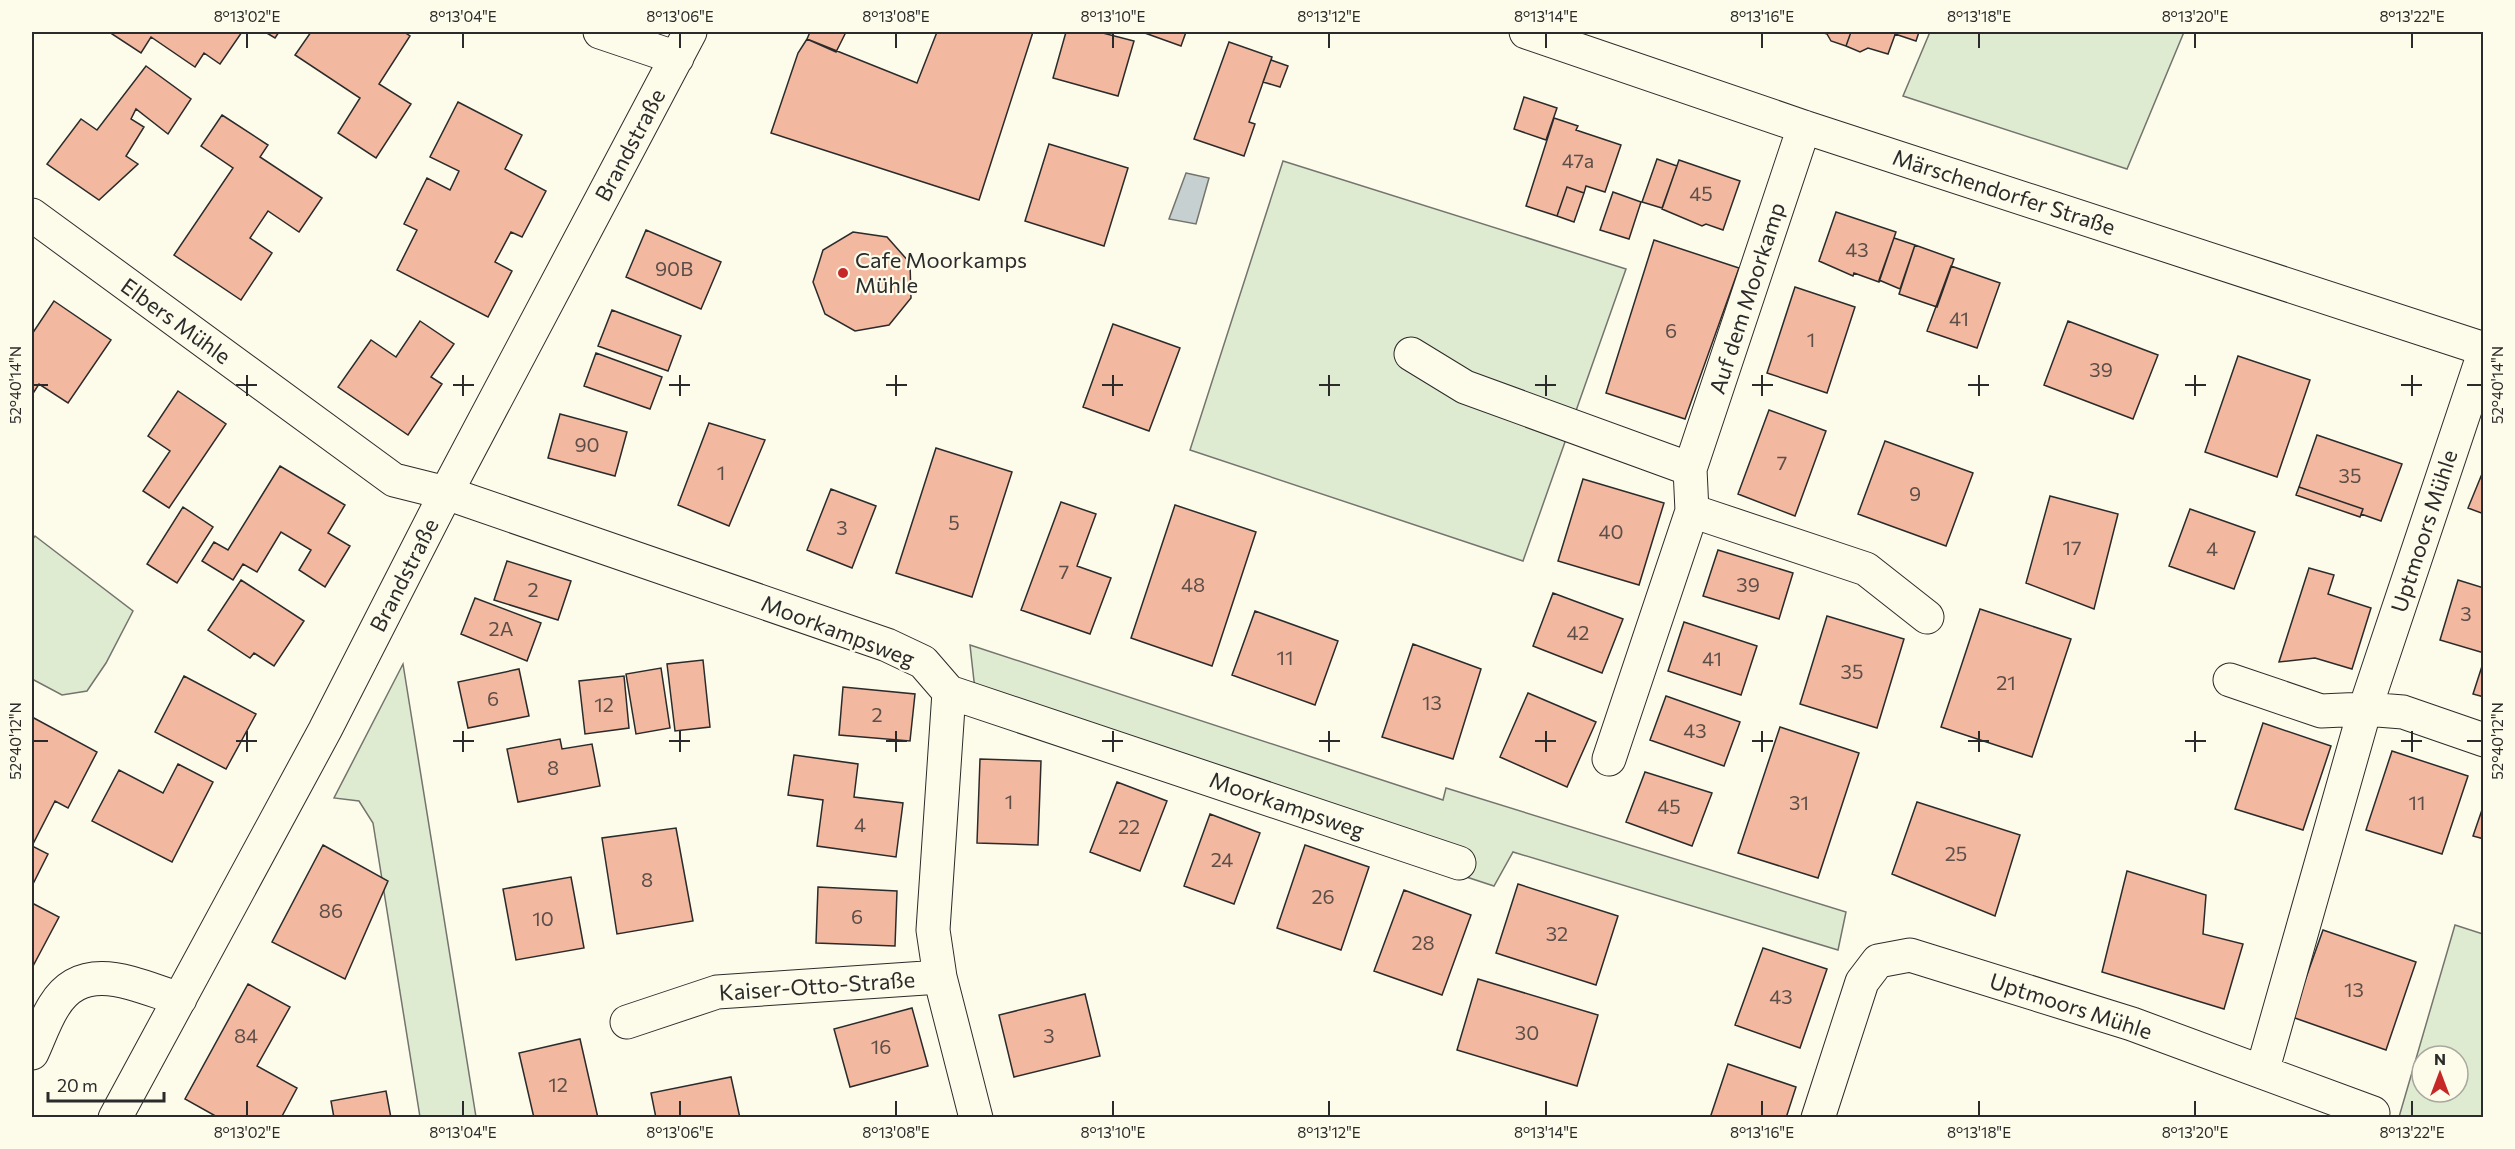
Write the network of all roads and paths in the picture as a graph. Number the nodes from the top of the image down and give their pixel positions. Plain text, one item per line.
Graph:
1 (600, 32) edge
2 (1526, 32) edge
3 (683, 45) edge
4 (1804, 127) junction
5 (32, 215) edge
6 (2484, 351) edge
7 (1412, 354) dead end
8 (1690, 470) junction
9 (446, 493) junction
10 (1692, 510) junction
11 (1927, 617) dead end
12 (2230, 680) dead end
13 (949, 692) junction
14 (2365, 709) junction
15 (2484, 740) edge
16 (1609, 759) dead end
17 (1459, 863) dead end
18 (940, 977) junction
19 (180, 999) junction
20 (627, 1022) dead end
21 (32, 1053) edge
22 (2262, 1072) junction
23 (2373, 1113) dead end
24 (115, 1118) edge
25 (976, 1118) edge
26 (1818, 1118) edge

1 - 3 street
2 - 4 street, Märschendorfer Straße
3 - 9 street, Brandstraße
4 - 6 street, Märschendorfer Straße
4 - 8 street, Auf dem Moorkamp
5 - 9 street, Elbers Mühle
6 - 14 street, Uptmoors Mühle
7 - 8 street
8 - 10 street, Auf dem Moorkamp
9 - 13 street, Moorkampsweg
9 - 19 street, Brandstraße
10 - 11 street
10 - 16 street, Auf dem Moorkamp
12 - 14 street
13 - 17 street, Moorkampsweg
13 - 18 street, Kaiser-Otto-Straße
14 - 15 street
14 - 22 street, Uptmoors Mühle
18 - 20 street, Kaiser-Otto-Straße
18 - 25 street, Kaiser-Otto-Straße
19 - 21 street
19 - 24 street, Brandstraße
22 - 23 street, Uptmoors Mühle
22 - 26 street, Uptmoors Mühle

